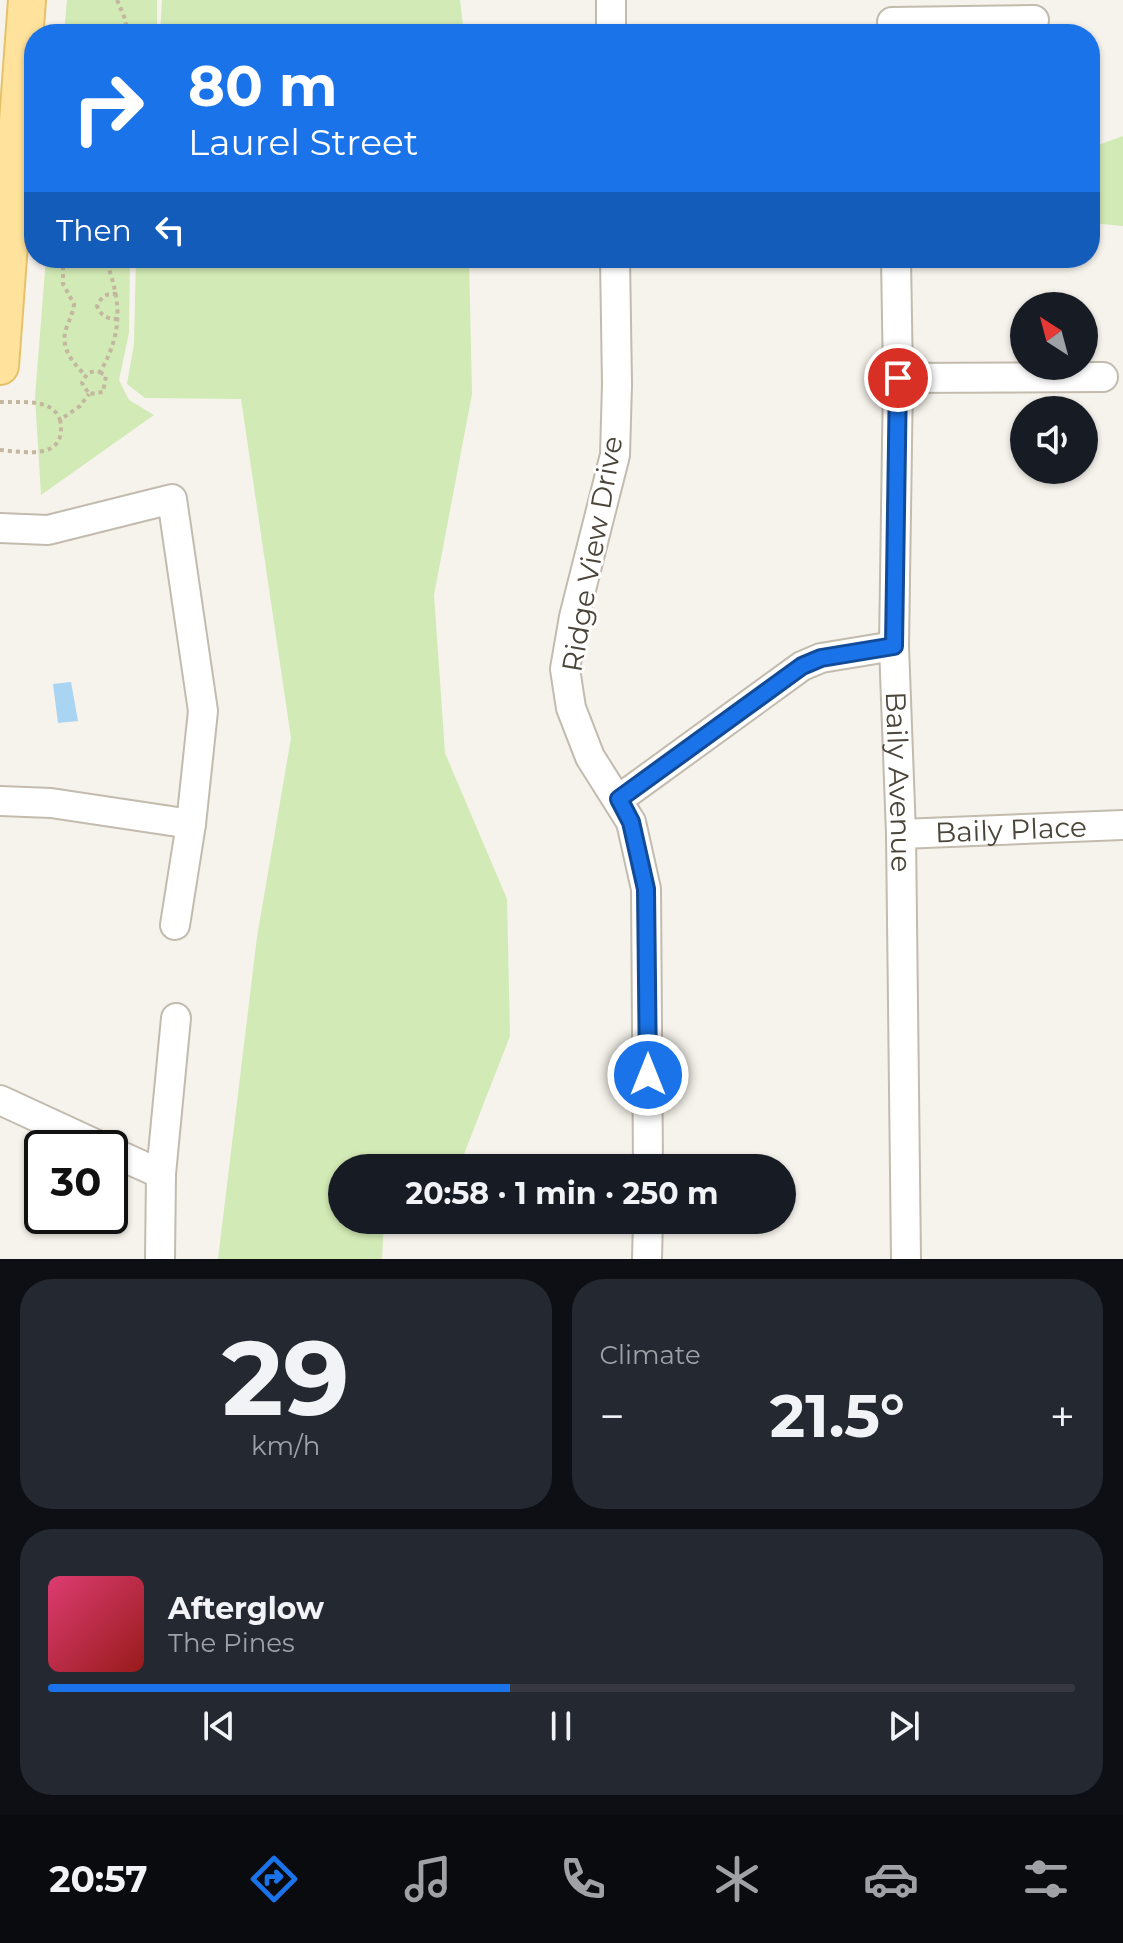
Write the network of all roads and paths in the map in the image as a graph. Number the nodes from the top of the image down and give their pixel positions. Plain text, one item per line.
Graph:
1 (27, 0) edge
2 (117, 0) edge
3 (611, 0) edge
4 (892, 19) edge
5 (1034, 20) dead end
6 (25, 24) edge
7 (126, 24) edge
8 (611, 24) edge
9 (24, 41) edge
10 (63, 268) edge
11 (108, 268) edge
12 (615, 268) edge
13 (896, 268) edge
14 (117, 294) junction
15 (118, 319) junction
16 (0, 366) edge
17 (100, 372) junction
18 (85, 375) junction
19 (1103, 377) dead end
20 (898, 378) junction
21 (89, 394) junction
22 (0, 402) edge
23 (60, 420) junction
24 (0, 450) edge
25 (0, 528) edge
26 (894, 646) junction
27 (619, 799) junction
28 (0, 801) edge
29 (191, 824) junction
30 (1123, 825) edge
31 (901, 834) junction
32 (175, 925) dead end
33 (176, 1018) dead end
34 (0, 1100) edge
35 (65, 1130) edge
36 (648, 1154) edge
37 (128, 1159) edge
38 (161, 1174) junction
39 (648, 1234) edge
40 (160, 1259) edge
41 (647, 1259) edge
42 (906, 1259) edge

1 - 6 main road
2 - 7 path
3 - 8 street
4 - 5 street
9 - 16 main road
10 - 18 path
11 - 14 path
12 - 27 street, Ridge View Drive
13 - 20 street, Baily Avenue
14 - 15 path
14 - 15 path
15 - 17 path
17 - 18 path
17 - 21 path
18 - 21 path
19 - 20 street
20 - 26 street, Baily Avenue
21 - 23 path
22 - 23 path
23 - 24 path
25 - 29 street
26 - 27 street
26 - 31 street, Baily Avenue
27 - 36 street, Ridge View Drive
28 - 29 street
29 - 32 street
30 - 31 street, Baily Place
31 - 42 street, Baily Avenue
33 - 38 street
34 - 35 street
37 - 38 street
38 - 40 street
39 - 41 street

